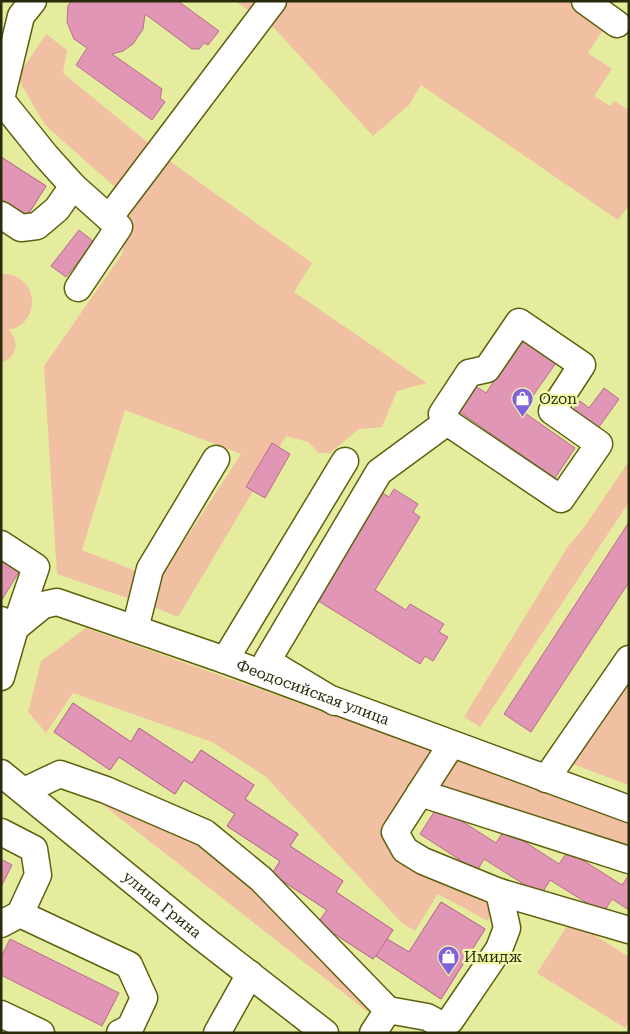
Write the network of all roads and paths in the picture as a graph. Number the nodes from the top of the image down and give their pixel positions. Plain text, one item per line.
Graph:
1 (33, 1) edge
2 (274, 1) edge
3 (584, 1) edge
4 (625, 21) edge
5 (1, 100) edge
6 (74, 186) junction
7 (1, 215) edge
8 (109, 218) junction
9 (78, 288) dead end
10 (447, 422) junction
11 (216, 459) dead end
12 (345, 461) dead end
13 (1, 544) edge
14 (8, 624) edge
15 (135, 629) junction
16 (629, 659) edge
17 (224, 660) junction
18 (1, 677) edge
19 (335, 702) junction
20 (451, 744) junction
21 (1, 773) edge
22 (546, 779) junction
23 (24, 791) junction
24 (420, 794) junction
25 (629, 809) edge
26 (1, 832) edge
27 (629, 860) edge
28 (499, 892) junction
29 (10, 919) edge
30 (629, 930) edge
31 (250, 974) junction
32 (388, 1010) junction
33 (1, 1014) edge
34 (130, 1031) edge
35 (41, 1033) edge
36 (217, 1033) edge
37 (325, 1033) edge
38 (374, 1033) edge

1 - 5 street
2 - 8 street
3 - 4 street
5 - 6 street
6 - 7 street
6 - 8 street
8 - 9 street
10 - 10 street
10 - 19 street
11 - 15 street
12 - 17 street
13 - 14 street
14 - 15 street, Феодосийская улица
14 - 18 street
15 - 17 street, Феодосийская улица
16 - 22 street
17 - 19 street, Феодосийская улица
19 - 20 street, Феодосийская улица
20 - 22 street, Феодосийская улица
20 - 24 street
21 - 23 street, улица Грина
22 - 25 street, Феодосийская улица
23 - 31 street, улица Грина
23 - 32 street
24 - 27 street
24 - 28 street
26 - 29 street
28 - 30 street
28 - 32 street
29 - 34 street
31 - 36 street
31 - 37 street, улица Грина
32 - 38 street
33 - 35 street

